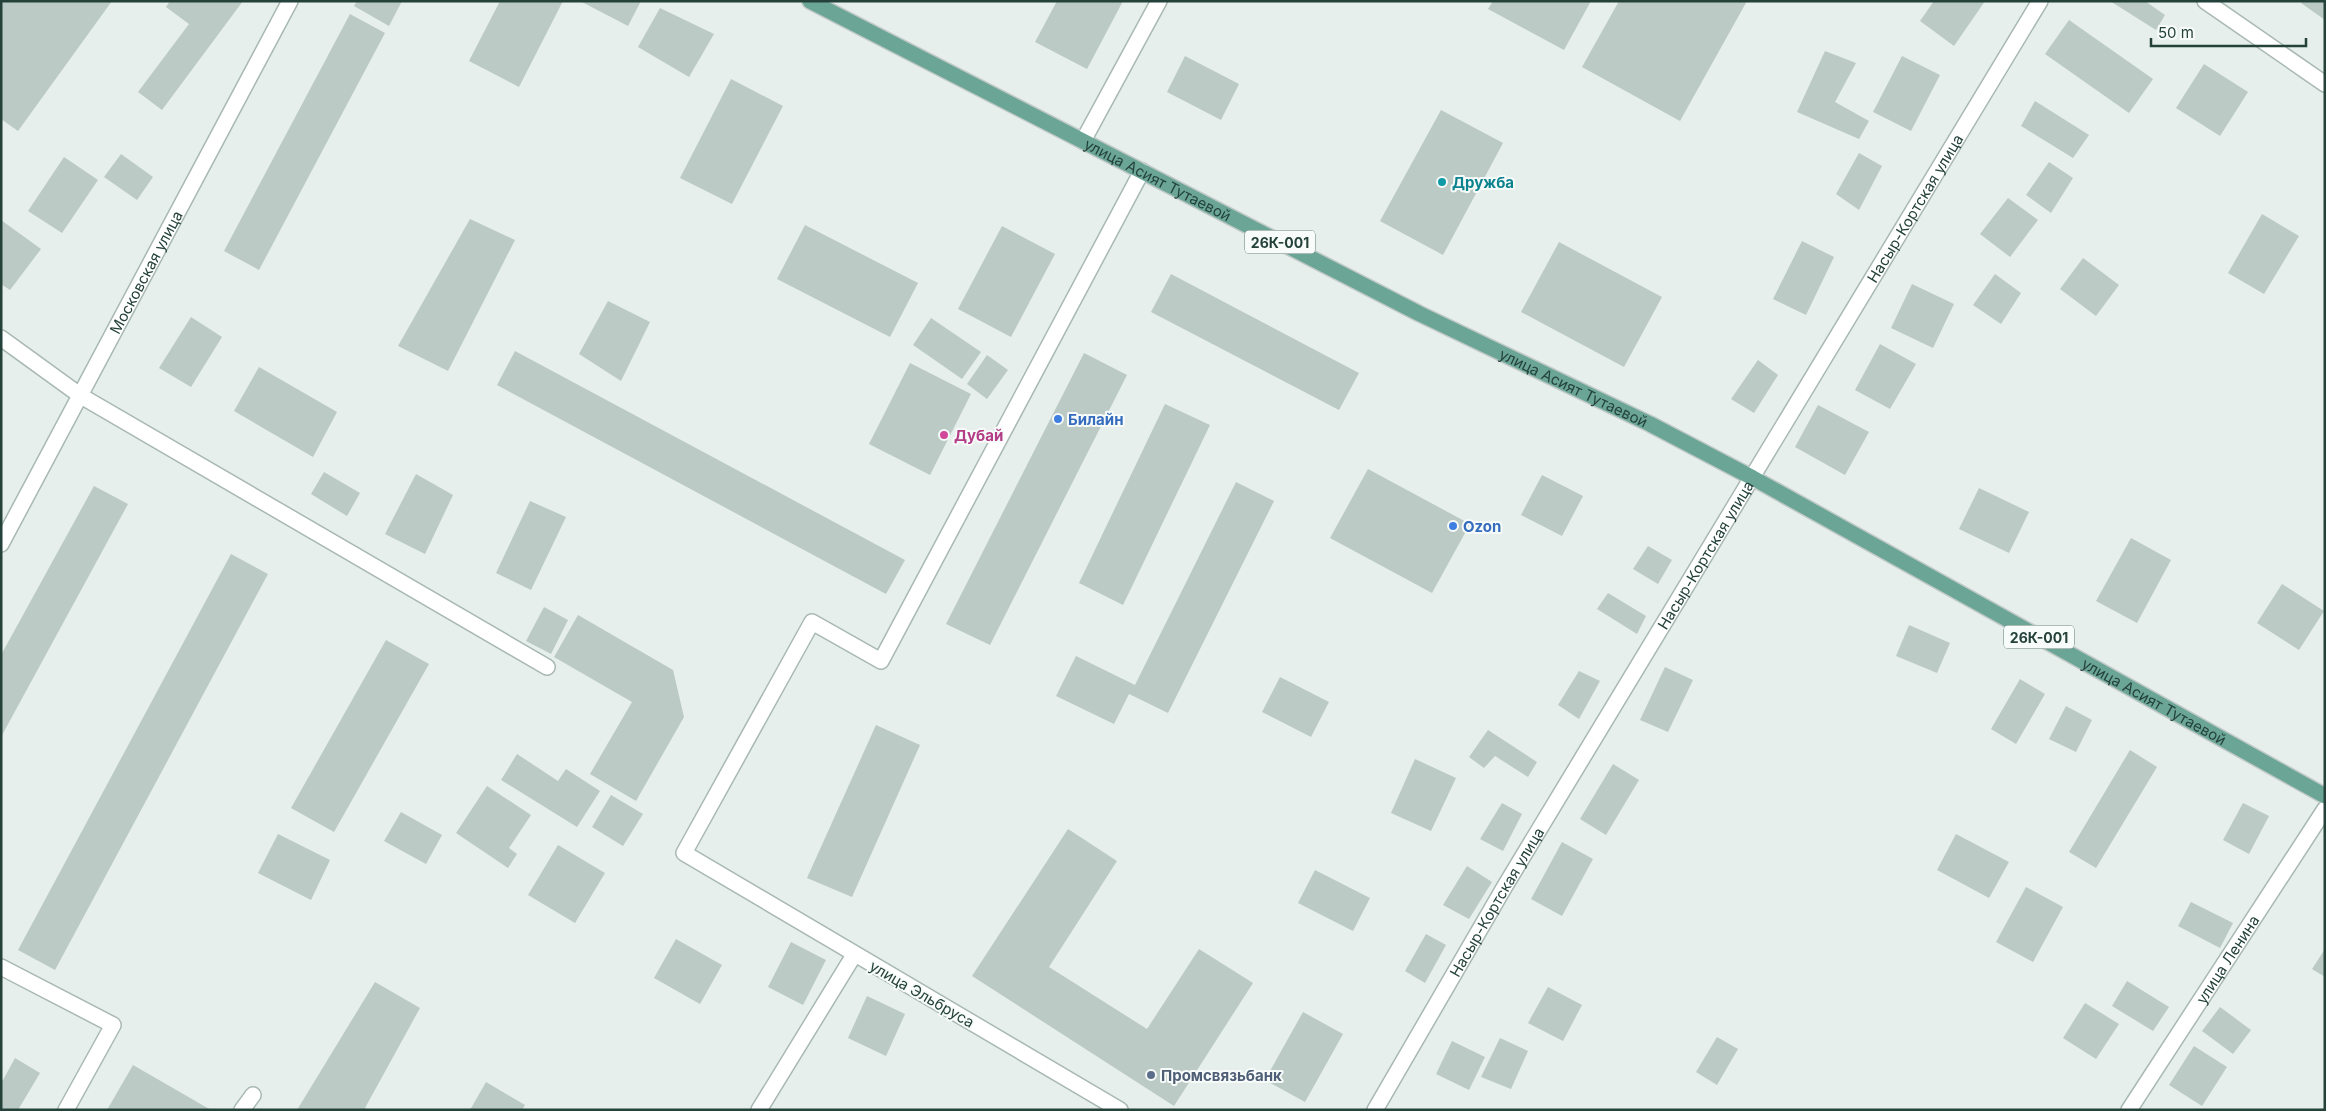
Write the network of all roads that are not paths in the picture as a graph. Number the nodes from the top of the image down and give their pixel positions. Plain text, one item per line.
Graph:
1 (290, 1) edge
2 (810, 1) edge
3 (1159, 1) edge
4 (2040, 1) edge
5 (2206, 1) edge
6 (2325, 84) edge
7 (1083, 141) junction
8 (1142, 171) junction
9 (1, 338) edge
10 (81, 396) junction
11 (1753, 478) junction
12 (1, 544) edge
13 (547, 667) dead end
14 (2325, 796) edge
15 (2325, 809) edge
16 (854, 955) junction
17 (1, 967) edge
18 (252, 1095) dead end
19 (66, 1110) edge
20 (242, 1110) edge
21 (759, 1110) edge
22 (1120, 1110) edge
23 (1375, 1110) edge
24 (2130, 1110) edge

1 - 10 street, Московская улица
2 - 7 main road, улица Асият Тутаевой / 26К-001
3 - 7 street
4 - 11 street, Насыр-Кортская улица
5 - 6 street
7 - 8 main road, улица Асият Тутаевой / 26К-001
8 - 11 main road, улица Асият Тутаевой / 26К-001
8 - 16 street
9 - 10 street
10 - 12 street, Московская улица
10 - 13 street
11 - 14 main road, улица Асият Тутаевой / 26К-001
11 - 23 street, Насыр-Кортская улица
15 - 24 street, улица Ленина
16 - 21 street, улица Эльбруса
16 - 22 street, улица Эльбруса
17 - 19 street
18 - 20 street

